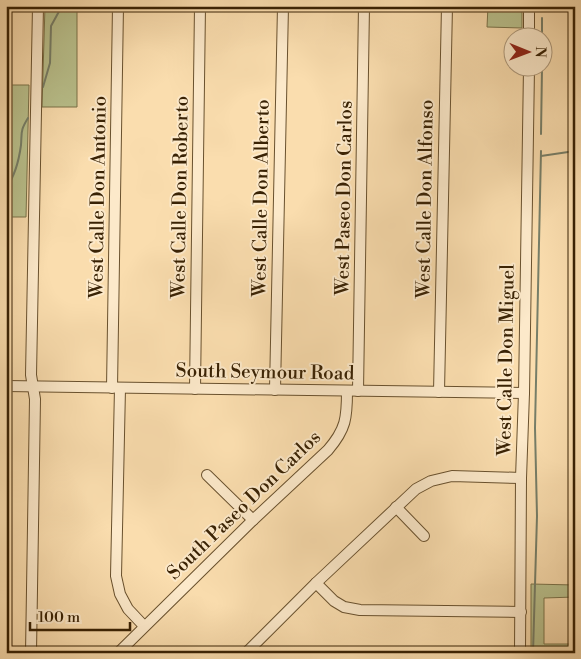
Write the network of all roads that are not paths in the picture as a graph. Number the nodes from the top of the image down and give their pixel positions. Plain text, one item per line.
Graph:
1 (38, 6) edge
2 (118, 6) edge
3 (200, 6) edge
4 (283, 6) edge
5 (364, 6) edge
6 (447, 6) edge
7 (529, 6) edge
8 (529, 28) edge
9 (528, 78) edge
10 (6, 386) edge
11 (32, 387) junction
12 (116, 388) junction
13 (196, 389) junction
14 (275, 390) junction
15 (347, 391) junction
16 (358, 391) junction
17 (439, 392) junction
18 (524, 393) junction
19 (207, 476) dead end
20 (521, 478) junction
21 (396, 507) junction
22 (253, 520) junction
23 (424, 536) dead end
24 (316, 583) junction
25 (521, 612) junction
26 (144, 626) junction
27 (31, 653) edge
28 (118, 653) edge
29 (246, 653) edge
30 (520, 653) edge

1 - 11 street
2 - 12 street, West Calle Don Antonio
3 - 13 street, West Calle Don Roberto
4 - 14 street, West Calle Don Alberto
5 - 16 street, West Paseo Don Carlos
6 - 17 street, West Calle Don Alfonso
7 - 8 street
9 - 18 street, West Calle Don Miguel
10 - 11 street, South Seymour Road
11 - 12 street, South Seymour Road
11 - 27 street
12 - 13 street, South Seymour Road
12 - 26 street, West Calle Don Antonio
13 - 14 street, South Seymour Road
14 - 15 street, South Seymour Road
15 - 16 street, South Seymour Road
15 - 22 street, South Paseo Don Carlos
16 - 17 street, South Seymour Road
17 - 18 street, South Seymour Road
18 - 20 street, West Calle Don Miguel
19 - 22 street
20 - 21 street
20 - 25 street, West Calle Don Miguel
21 - 23 street
21 - 24 street
22 - 26 street, South Paseo Don Carlos
24 - 25 street
24 - 29 street
25 - 30 street, West Calle Don Miguel
26 - 28 street, South Paseo Don Carlos

